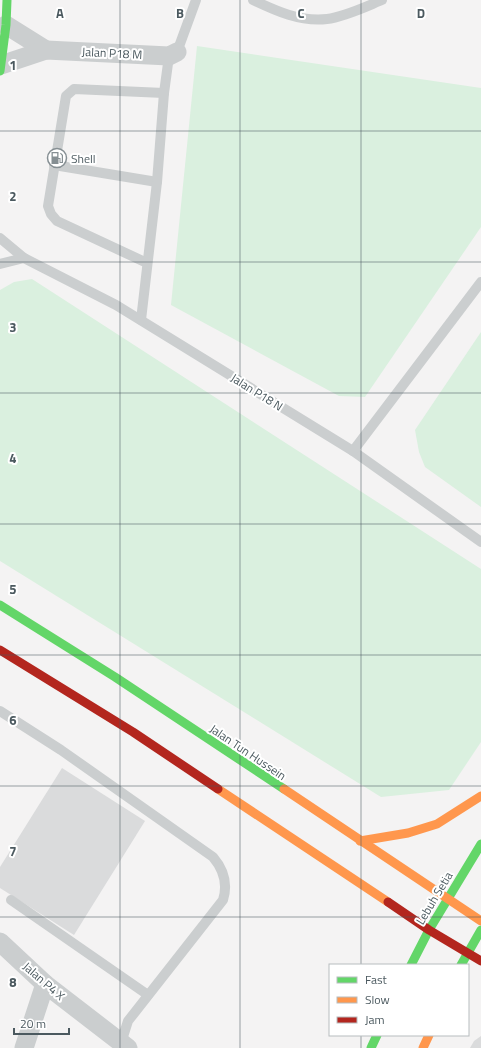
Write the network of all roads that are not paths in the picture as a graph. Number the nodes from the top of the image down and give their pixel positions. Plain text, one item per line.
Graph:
1 (7, 0) edge
2 (196, 0) edge
3 (253, 0) edge
4 (382, 0) edge
5 (6, 26) junction
6 (46, 50) junction
7 (173, 54) junction
8 (0, 68) edge
9 (164, 93) junction
10 (54, 165) junction
11 (157, 182) junction
12 (0, 238) edge
13 (24, 258) junction
14 (147, 263) junction
15 (0, 264) edge
16 (481, 282) edge
17 (142, 320) junction
18 (353, 451) junction
19 (481, 542) edge
20 (0, 605) edge
21 (0, 650) edge
22 (0, 711) edge
23 (481, 796) edge
24 (360, 841) junction
25 (481, 844) edge
26 (448, 898) junction
27 (11, 900) dead end
28 (481, 921) edge
29 (428, 930) junction
30 (481, 930) edge
31 (0, 942) edge
32 (467, 953) junction
33 (481, 961) edge
34 (412, 964) edge
35 (462, 964) edge
36 (45, 984) junction
37 (148, 995) junction
38 (377, 1036) edge
39 (429, 1036) edge
40 (124, 1045) edge
41 (24, 1048) edge
42 (371, 1048) edge
43 (423, 1048) edge

1 - 5 main road
2 - 7 lane
3 - 4 lane
5 - 6 street, Jalan P18 M
5 - 8 main road
6 - 7 street, Jalan P18 M
6 - 8 street, Jalan P18 M
7 - 9 lane
9 - 10 lane
9 - 11 lane
10 - 11 lane
10 - 14 lane
11 - 14 lane
12 - 13 lane, Jalan P18 N
13 - 15 lane
13 - 17 lane, Jalan P18 N
14 - 17 lane
16 - 18 lane
17 - 18 lane, Jalan P18 N
18 - 19 lane, Jalan P18 N
20 - 24 main road, Jalan Tun Hussein
21 - 29 main road
22 - 37 lane
23 - 24 main road
24 - 26 main road, Jalan Tun Hussein
25 - 26 main road, Lebuh Setia
26 - 28 main road, Jalan Tun Hussein
26 - 29 main road, Lebuh Setia
27 - 37 lane
29 - 32 main road
29 - 34 main road, Lebuh Setia
30 - 32 main road
31 - 36 street, Jalan P4 X
32 - 33 main road
32 - 35 main road
36 - 40 street, Jalan P4 X
36 - 41 street
37 - 40 lane
38 - 42 main road
39 - 43 main road

